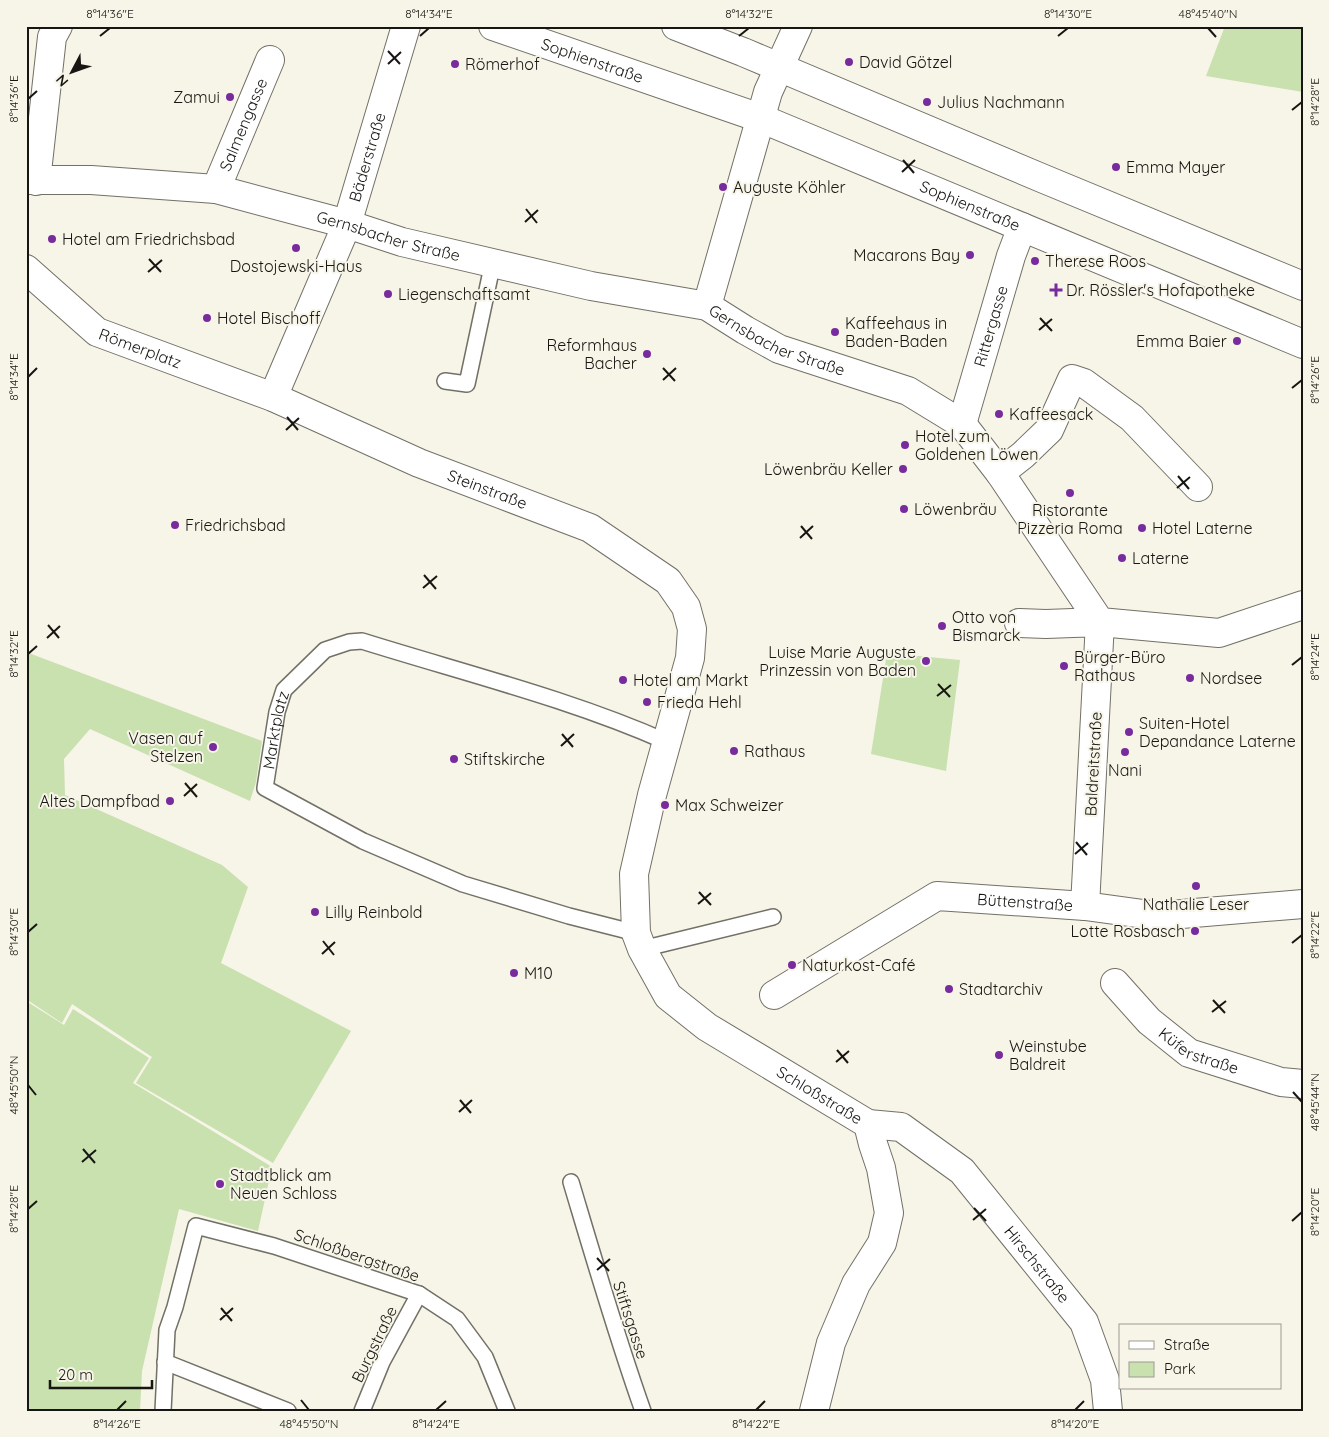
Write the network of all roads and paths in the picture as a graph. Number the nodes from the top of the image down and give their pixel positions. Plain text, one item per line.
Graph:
1 (406, 26) edge
2 (493, 26) edge
3 (676, 26) edge
4 (798, 26) edge
5 (55, 31) edge
6 (270, 60) dead end
7 (779, 67) junction
8 (760, 118) junction
9 (31, 180) edge
10 (216, 189) junction
11 (347, 224) junction
12 (1022, 227) junction
13 (494, 262) junction
14 (26, 269) edge
15 (1303, 286) edge
16 (707, 306) junction
17 (1303, 344) edge
18 (445, 381) dead end
19 (273, 397) junction
20 (962, 424) junction
21 (1000, 473) junction
22 (1198, 487) dead end
23 (1303, 605) edge
24 (1100, 622) junction
25 (1019, 623) dead end
26 (667, 742) junction
27 (1303, 904) edge
28 (1085, 906) junction
29 (772, 917) dead end
30 (639, 941) junction
31 (1115, 983) dead end
32 (774, 995) dead end
33 (1303, 1084) edge
34 (870, 1134) junction
35 (572, 1182) dead end
36 (419, 1294) junction
37 (165, 1362) junction
38 (163, 1411) edge
39 (288, 1411) edge
40 (362, 1411) edge
41 (508, 1411) edge
42 (643, 1411) edge
43 (814, 1411) edge
44 (1108, 1411) edge

1 - 11 street, Bäderstraße
2 - 8 street, Sophienstraße
3 - 7 street
4 - 7 street
5 - 9 street
6 - 10 street, Salmengasse
7 - 8 street
7 - 15 street
8 - 12 street, Sophienstraße
8 - 16 street
9 - 10 street, Gernsbacher Straße
10 - 11 street, Gernsbacher Straße
11 - 13 street, Gernsbacher Straße
11 - 19 street, Bäderstraße
12 - 17 street, Sophienstraße
12 - 20 street, Rittergasse
13 - 16 street, Gernsbacher Straße
13 - 18 lane
14 - 19 street, Römerplatz
16 - 20 street, Gernsbacher Straße
19 - 26 street, Steinstraße
20 - 21 street, Gernsbacher Straße
21 - 22 street
21 - 24 street, Gernsbacher Straße
23 - 24 street
24 - 25 street
24 - 28 street, Baldreitstraße
26 - 30 street
26 - 30 lane, Marktplatz
27 - 28 street, Büttenstraße
28 - 32 street, Büttenstraße
29 - 30 lane
30 - 34 street, Schloßstraße
31 - 33 street, Küferstraße
34 - 43 street, Schloßstraße
34 - 44 street, Hirschstraße
35 - 42 lane, Stiftsgasse
36 - 37 lane, Schloßbergstraße
36 - 40 lane, Burgstraße
36 - 41 lane, Schloßbergstraße
37 - 38 lane
37 - 39 lane

